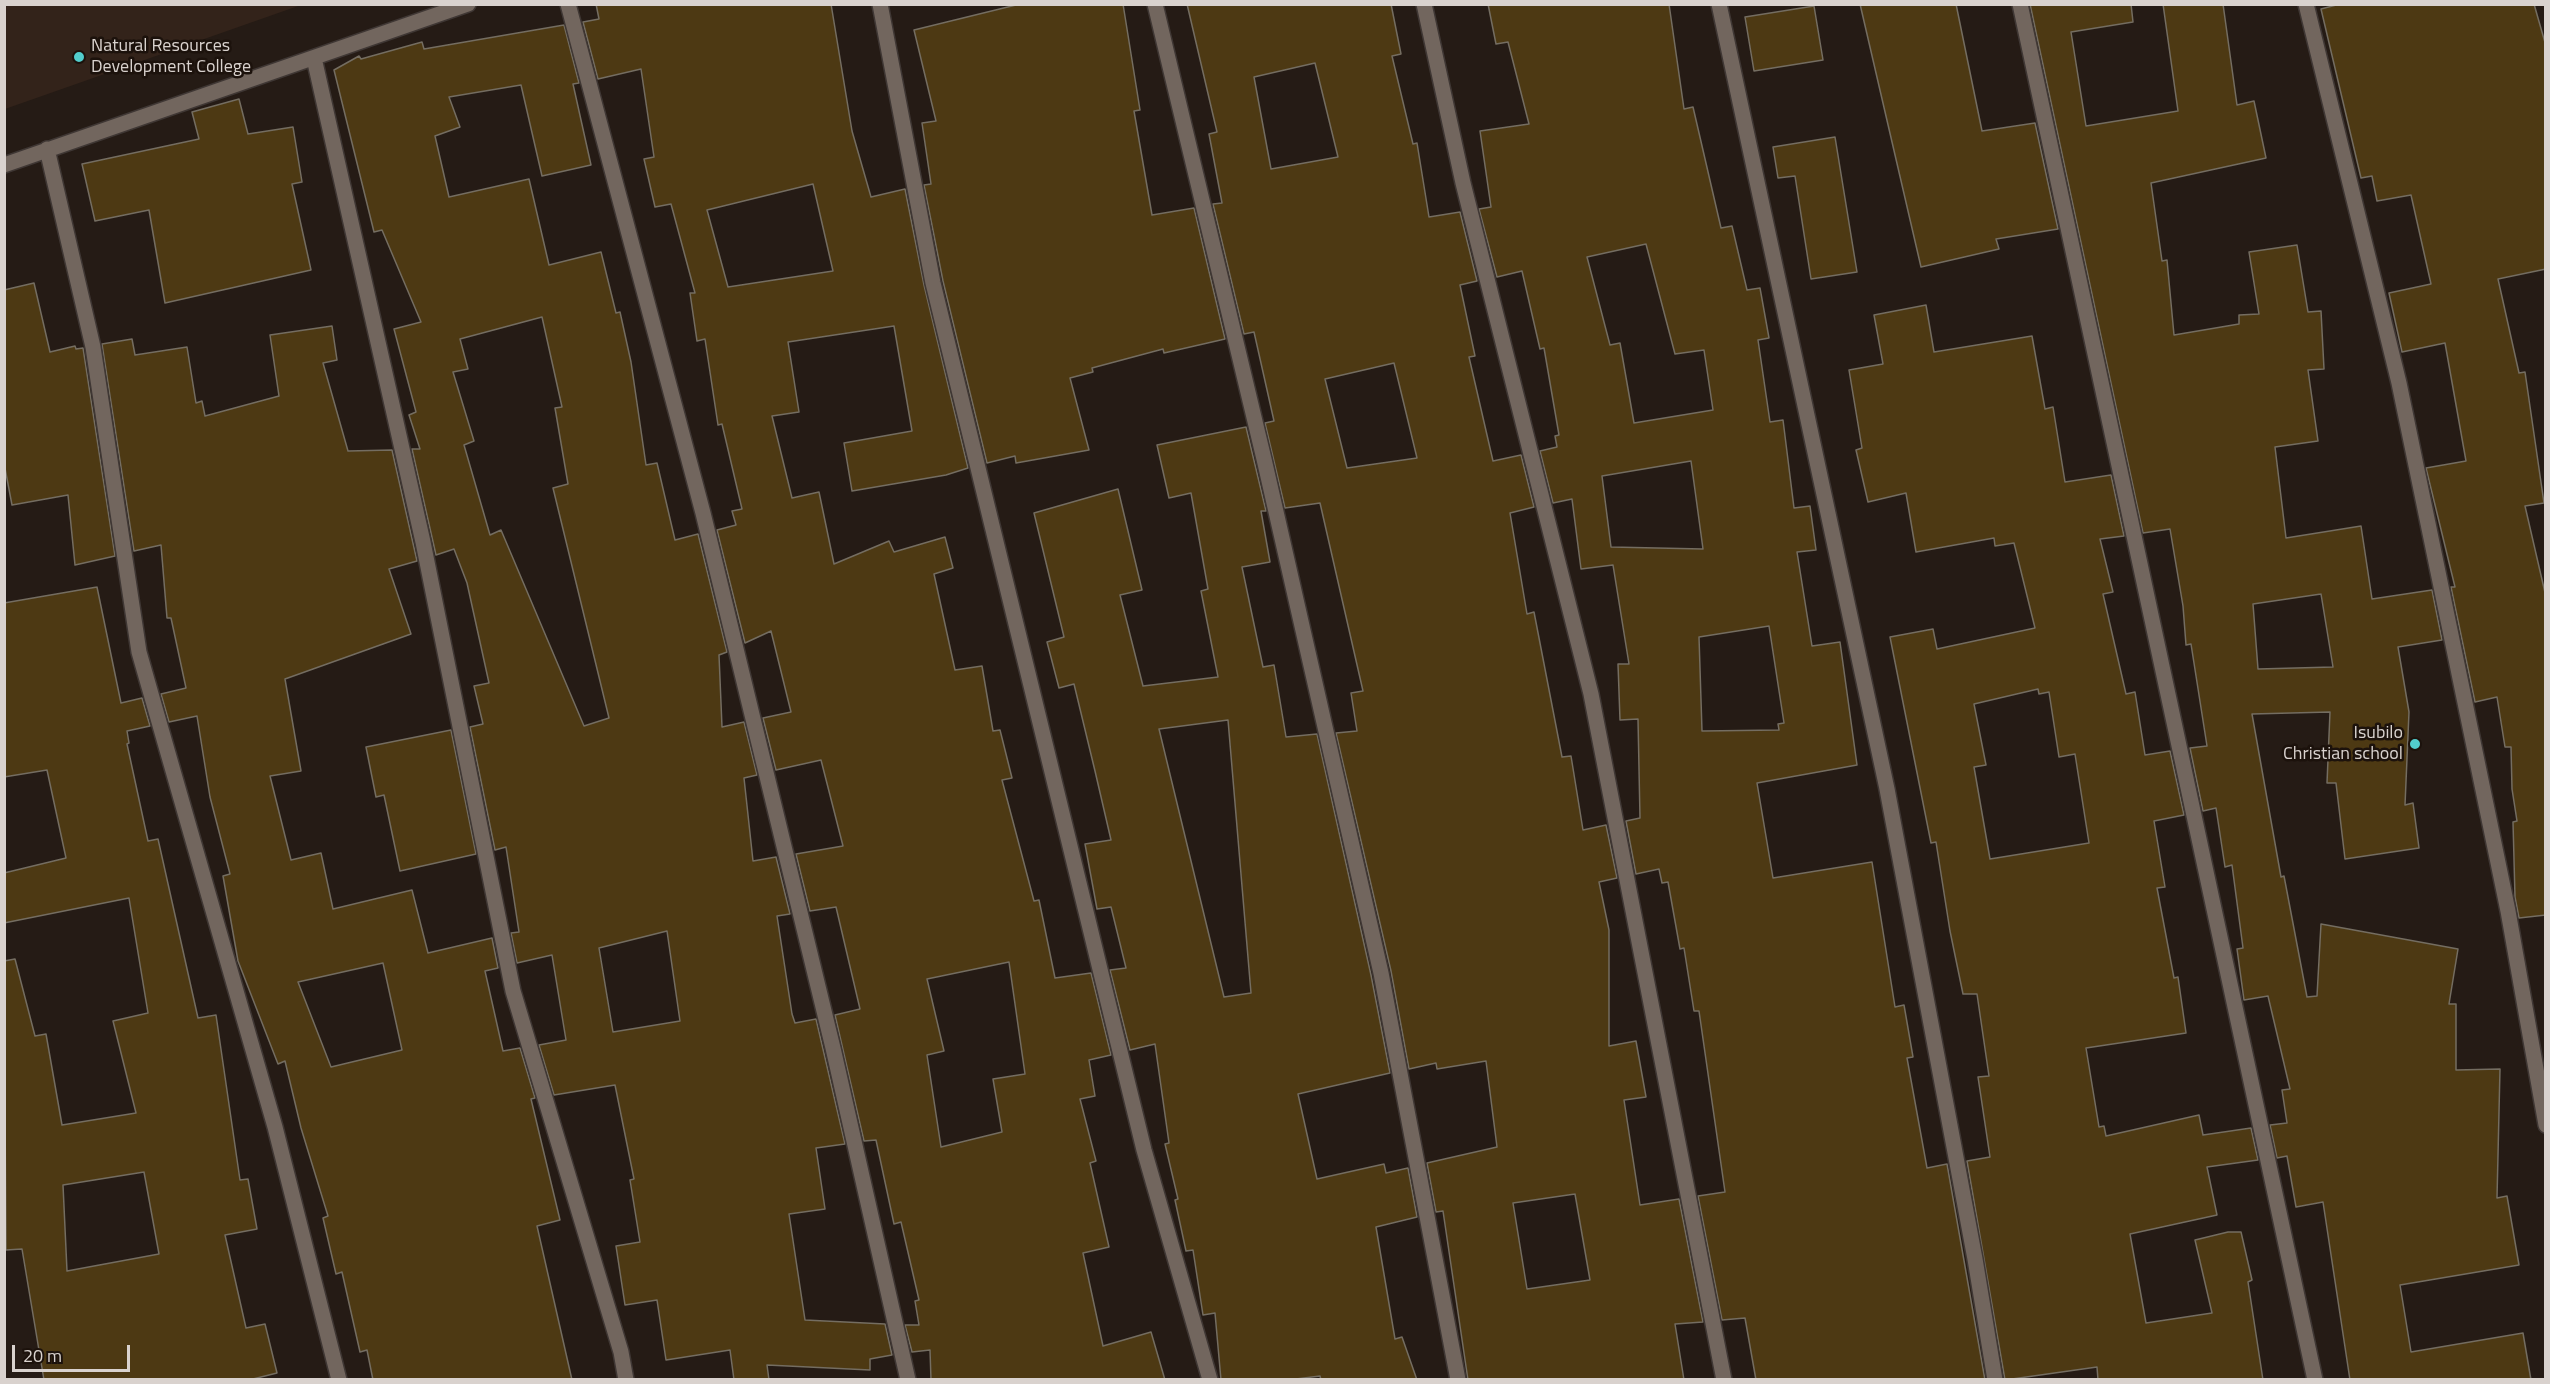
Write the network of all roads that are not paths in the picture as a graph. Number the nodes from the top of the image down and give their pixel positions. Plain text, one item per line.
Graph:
1 (468, 4) edge
2 (568, 4) edge
3 (880, 4) edge
4 (1155, 4) edge
5 (1424, 4) edge
6 (1719, 4) edge
7 (2020, 4) edge
8 (2306, 4) edge
9 (314, 58) junction
10 (47, 149) junction
11 (4, 165) edge
12 (2546, 1125) edge
13 (339, 1380) edge
14 (626, 1380) edge
15 (908, 1380) edge
16 (1210, 1380) edge
17 (1458, 1380) edge
18 (1724, 1380) edge
19 (1995, 1380) edge
20 (2315, 1380) edge

1 - 9 street
2 - 15 street
3 - 16 street
4 - 17 street
5 - 18 street
6 - 19 street
7 - 20 street
8 - 12 street
9 - 10 street
9 - 14 street
10 - 11 street
10 - 13 street

